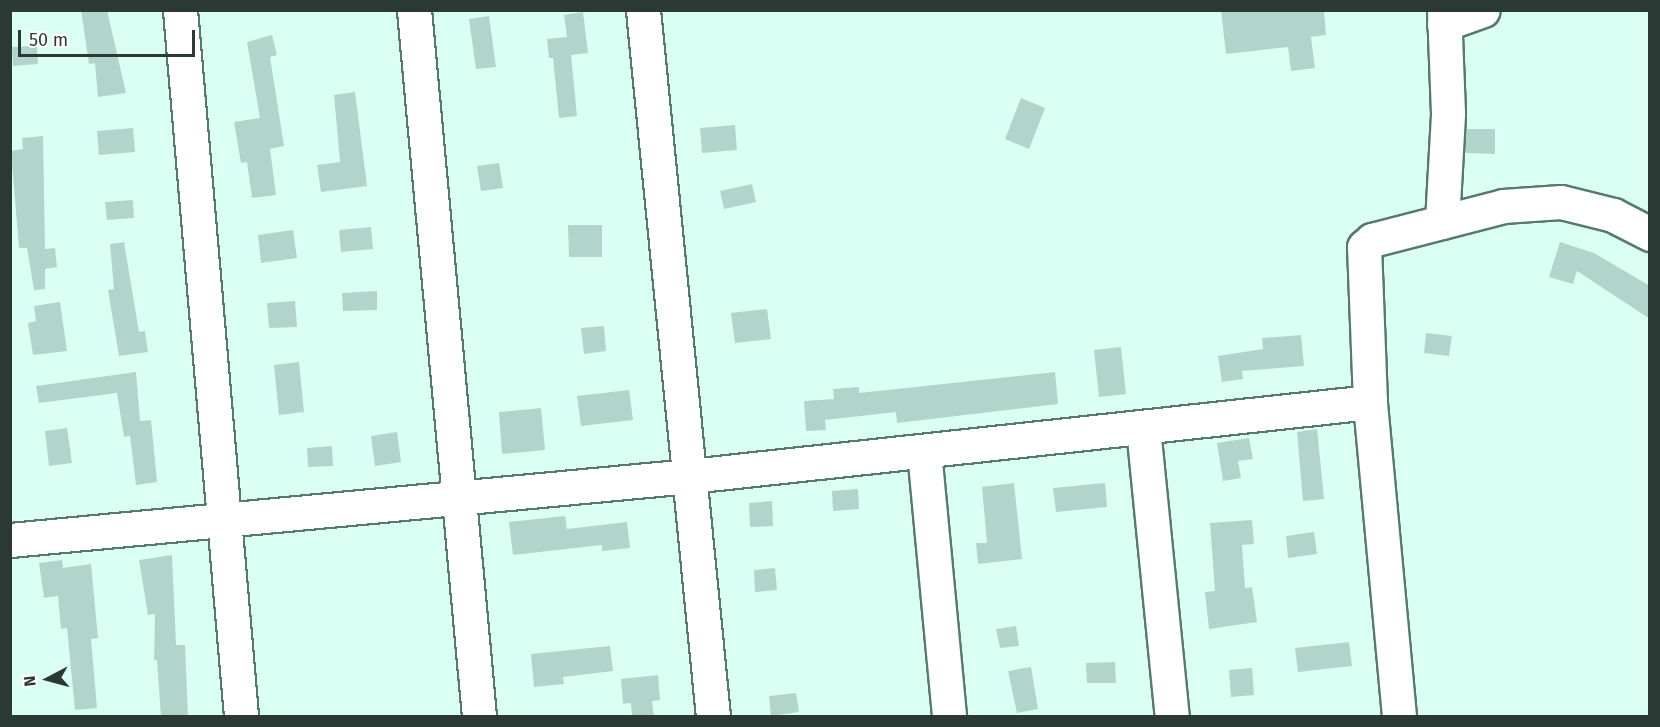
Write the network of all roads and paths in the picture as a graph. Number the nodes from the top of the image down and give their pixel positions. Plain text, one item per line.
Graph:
1 (180, 10) edge
2 (414, 10) edge
3 (643, 10) edge
4 (1483, 10) edge
5 (1444, 17) edge
6 (1442, 222) junction
7 (1650, 234) edge
8 (1370, 402) junction
9 (1143, 428) junction
10 (924, 451) junction
11 (690, 476) junction
12 (458, 497) junction
13 (222, 520) junction
14 (10, 540) edge
15 (241, 717) edge
16 (479, 717) edge
17 (713, 717) edge
18 (949, 717) edge
19 (1173, 717) edge
20 (1399, 717) edge

1 - 13 street
2 - 12 street
3 - 11 street
4 - 5 street
5 - 6 street
6 - 7 street
6 - 8 street
8 - 9 street
8 - 20 street
9 - 10 street
9 - 19 street
10 - 11 street
10 - 18 street
11 - 12 street
11 - 17 street
12 - 13 street
12 - 16 street
13 - 14 street
13 - 15 street

